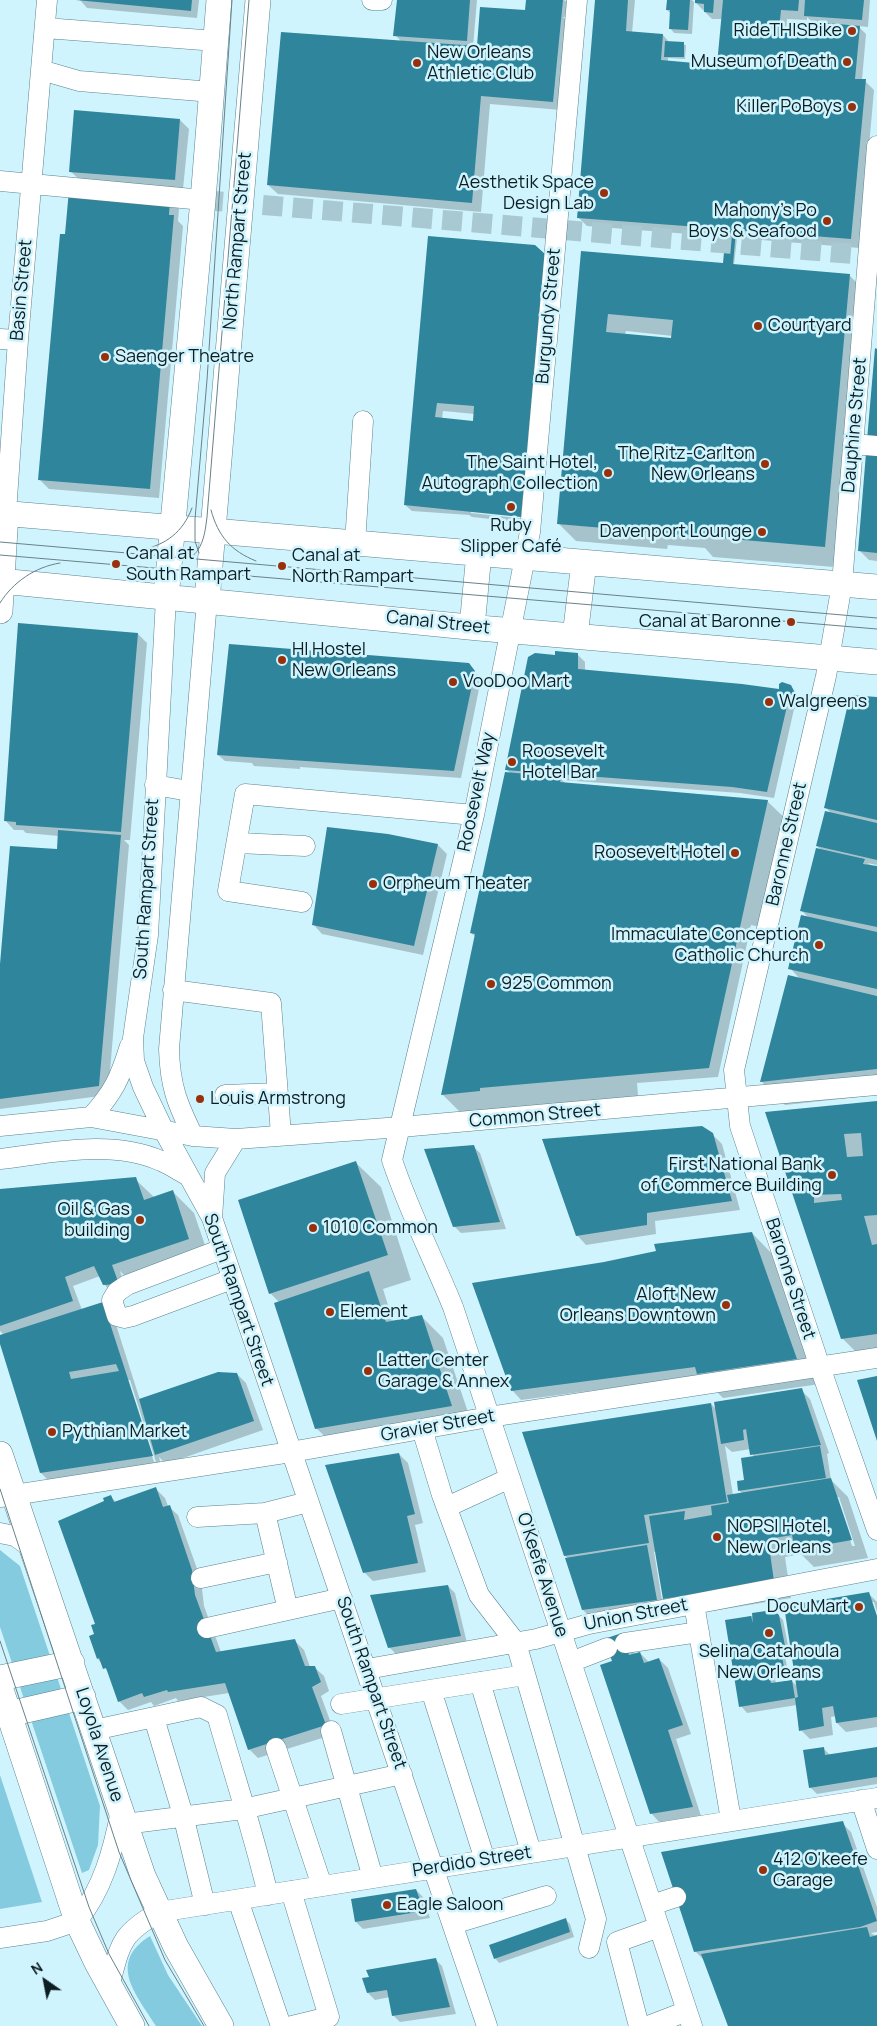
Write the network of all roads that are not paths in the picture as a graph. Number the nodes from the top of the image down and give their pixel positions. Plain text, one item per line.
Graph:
1 (47, 0) edge
2 (219, 0) edge
3 (258, 0) edge
4 (372, 0) edge
5 (382, 0) edge
6 (577, 0) edge
7 (44, 28) junction
8 (216, 41) junction
9 (41, 70) junction
10 (212, 92) junction
11 (877, 146) edge
12 (0, 181) edge
13 (31, 185) junction
14 (204, 200) junction
15 (9, 339) edge
16 (363, 421) dead end
17 (853, 444) junction
18 (877, 446) edge
19 (3, 513) edge
20 (171, 527) junction
21 (213, 531) junction
22 (355, 542) junction
23 (479, 553) junction
24 (525, 557) junction
25 (584, 562) junction
26 (1, 581) edge
27 (842, 584) junction
28 (877, 587) edge
29 (166, 598) junction
30 (207, 601) junction
31 (0, 611) edge
32 (472, 627) junction
33 (510, 630) junction
34 (575, 636) junction
35 (830, 658) junction
36 (877, 662) edge
37 (155, 785) junction
38 (190, 791) junction
39 (474, 815) junction
40 (237, 843) junction
41 (305, 846) dead end
42 (302, 902) dead end
43 (148, 935) junction
44 (178, 940) junction
45 (173, 990) junction
46 (133, 1038) junction
47 (877, 1085) edge
48 (278, 1093) junction
49 (225, 1095) dead end
50 (735, 1099) junction
51 (90, 1117) junction
52 (0, 1126) edge
53 (401, 1127) junction
54 (164, 1131) junction
55 (281, 1135) junction
56 (193, 1136) junction
57 (236, 1138) junction
58 (0, 1159) edge
59 (189, 1176) junction
60 (212, 1218) junction
61 (222, 1249) junction
62 (232, 1279) junction
63 (877, 1358) edge
64 (820, 1367) junction
65 (489, 1417) junction
66 (422, 1429) junction
67 (291, 1452) junction
68 (0, 1454) edge
69 (510, 1478) junction
70 (7, 1497) edge
71 (308, 1502) junction
72 (447, 1507) junction
73 (265, 1513) junction
74 (196, 1517) dead end
75 (877, 1530) edge
76 (0, 1533) edge
77 (32, 1548) junction
78 (276, 1562) junction
79 (877, 1569) edge
80 (200, 1578) dead end
81 (342, 1598) junction
82 (694, 1604) junction
83 (288, 1610) junction
84 (207, 1628) dead end
85 (561, 1632) junction
86 (699, 1632) junction
87 (516, 1642) junction
88 (571, 1662) junction
89 (72, 1663) junction
90 (367, 1669) junction
91 (525, 1675) junction
92 (0, 1678) edge
93 (480, 1682) junction
94 (0, 1687) edge
95 (431, 1690) junction
96 (83, 1697) junction
97 (377, 1698) junction
98 (341, 1704) dead end
99 (8, 1714) junction
100 (154, 1718) junction
101 (94, 1730) junction
102 (331, 1731) dead end
103 (276, 1748) dead end
104 (402, 1774) junction
105 (348, 1786) junction
106 (293, 1799) junction
107 (869, 1799) edge
108 (244, 1809) junction
109 (183, 1815) junction
110 (123, 1817) junction
111 (731, 1820) junction
112 (629, 1836) junction
113 (576, 1845) junction
114 (877, 1849) edge
115 (531, 1852) junction
116 (484, 1860) junction
117 (434, 1868) junction
118 (374, 1878) junction
119 (322, 1886) junction
120 (291, 1891) junction
121 (675, 1892) dead end
122 (268, 1895) junction
123 (546, 1896) dead end
124 (238, 1900) junction
125 (650, 1901) junction
126 (205, 1905) junction
127 (159, 1912) junction
128 (77, 1921) junction
129 (453, 1924) junction
130 (659, 1927) junction
131 (0, 1938) edge
132 (589, 1948) dead end
133 (109, 1986) junction
134 (690, 2018) edge
135 (132, 2026) edge
136 (221, 2026) edge
137 (281, 2026) edge
138 (292, 2026) edge
139 (487, 2026) edge
140 (639, 2026) edge
141 (648, 2026) edge

1 - 7 street, Basin Street
2 - 8 main road
3 - 21 main road, North Rampart Street
4 - 5 street
6 - 24 street, Burgundy Street
7 - 8 street
7 - 9 street, Basin Street
8 - 10 main road
9 - 10 street
9 - 13 street, Basin Street
10 - 14 main road
11 - 17 street, Dauphine Street
12 - 13 street
13 - 14 street
13 - 15 street, Basin Street
14 - 20 main road
15 - 19 street, Basin Street
16 - 22 street
17 - 18 street
17 - 27 street, Dauphine Street
19 - 20 main road
19 - 26 main road, Basin Street
20 - 21 main road
20 - 29 main road, South Rampart Street
21 - 22 main road
21 - 30 main road, North Rampart Street
22 - 23 main road
23 - 24 main road
23 - 32 main road
24 - 25 main road
24 - 33 street, Burgundy Street
25 - 27 main road
25 - 34 main road
26 - 29 main road, Canal Street
26 - 31 main road, Basin Street
27 - 28 main road
27 - 35 street, Baronne Street
29 - 30 main road, Canal Street
29 - 37 street, South Rampart Street
30 - 32 main road, Canal Street
30 - 38 street, South Rampart Street
32 - 33 main road, Canal Street
33 - 34 main road, Canal Street
33 - 39 street, Roosevelt Way
34 - 35 main road, Canal Street
35 - 36 main road, Canal Street
35 - 50 street, Baronne Street
37 - 38 street
37 - 43 street, South Rampart Street
38 - 44 street, South Rampart Street
39 - 40 street
39 - 53 street, Roosevelt Way
40 - 41 street
40 - 42 street
43 - 44 street
43 - 46 street, South Rampart Street
44 - 45 street, South Rampart Street
45 - 48 street
45 - 56 street, South Rampart Street
46 - 51 street
46 - 54 street, South Rampart Street
47 - 50 street, Common Street
48 - 49 street
48 - 55 street
50 - 53 street, Common Street
50 - 64 street, Baronne Street
51 - 52 street, Common Street
51 - 54 street, Common Street
53 - 55 street, Common Street
53 - 65 street, O'Keefe Avenue
54 - 56 street, Common Street
54 - 59 street, South Rampart Street
55 - 57 street, Common Street
56 - 57 street, Common Street
57 - 60 street
58 - 59 street
59 - 60 street, South Rampart Street
60 - 61 street, South Rampart Street
61 - 62 street, South Rampart Street
61 - 62 street
62 - 67 street, South Rampart Street
63 - 64 street, Gravier Street
64 - 65 street, Gravier Street
64 - 75 street, Baronne Street
65 - 66 street, Gravier Street
65 - 69 street, O'Keefe Avenue
66 - 67 street, Gravier Street
66 - 72 street
67 - 70 street, Gravier Street
67 - 71 street, South Rampart Street
68 - 70 main road, Loyola Avenue
69 - 72 street
69 - 85 street, O'Keefe Avenue
70 - 77 main road, Loyola Avenue
71 - 73 street
71 - 81 street, South Rampart Street
72 - 87 street
73 - 74 street
73 - 78 street
76 - 77 street
77 - 89 main road, Loyola Avenue
78 - 80 street
78 - 83 street
79 - 82 street, Union Street
81 - 83 street
81 - 90 street, South Rampart Street
82 - 85 street, Union Street
82 - 86 street
83 - 84 street
85 - 87 street, Union Street
85 - 88 street, O'Keefe Avenue
86 - 88 street
86 - 111 street
87 - 90 street, Union Street
87 - 91 street
88 - 112 street, O'Keefe Avenue
89 - 92 main road
89 - 96 main road, Loyola Avenue
90 - 97 street, South Rampart Street
91 - 93 street
91 - 113 street
93 - 95 street
93 - 115 street
94 - 99 main road
95 - 97 street
95 - 116 street
96 - 99 main road
96 - 101 main road, Loyola Avenue
97 - 98 street
97 - 104 street, South Rampart Street
99 - 128 main road
100 - 101 street
100 - 108 street
100 - 109 street
101 - 110 main road, Loyola Avenue
102 - 105 street
103 - 106 street
104 - 105 street
104 - 117 street, South Rampart Street
105 - 106 street
105 - 118 street
106 - 108 street
106 - 119 street
107 - 111 street, Perdido Street
107 - 114 street
108 - 109 street
108 - 122 street
109 - 110 street
109 - 126 street
110 - 127 main road, Loyola Avenue
110 - 128 street
111 - 112 street, Perdido Street
112 - 113 street, Perdido Street
112 - 125 street, O'Keefe Avenue
113 - 115 street, Perdido Street
113 - 132 street
115 - 116 street, Perdido Street
116 - 117 street, Perdido Street
117 - 118 street, Perdido Street
117 - 129 street, South Rampart Street
118 - 119 street, Perdido Street
119 - 120 street, Perdido Street
120 - 122 street, Perdido Street
120 - 138 street
121 - 125 street
122 - 124 street, Perdido Street
123 - 129 street
124 - 126 street, Perdido Street
124 - 137 street
125 - 130 street, O'Keefe Avenue
126 - 127 street, Perdido Street
127 - 133 street, Perdido Street
127 - 136 main road, Loyola Avenue
128 - 131 street
128 - 133 main road
129 - 139 street, South Rampart Street
130 - 134 street, O'Keefe Avenue
130 - 140 street
133 - 135 main road
134 - 141 street

